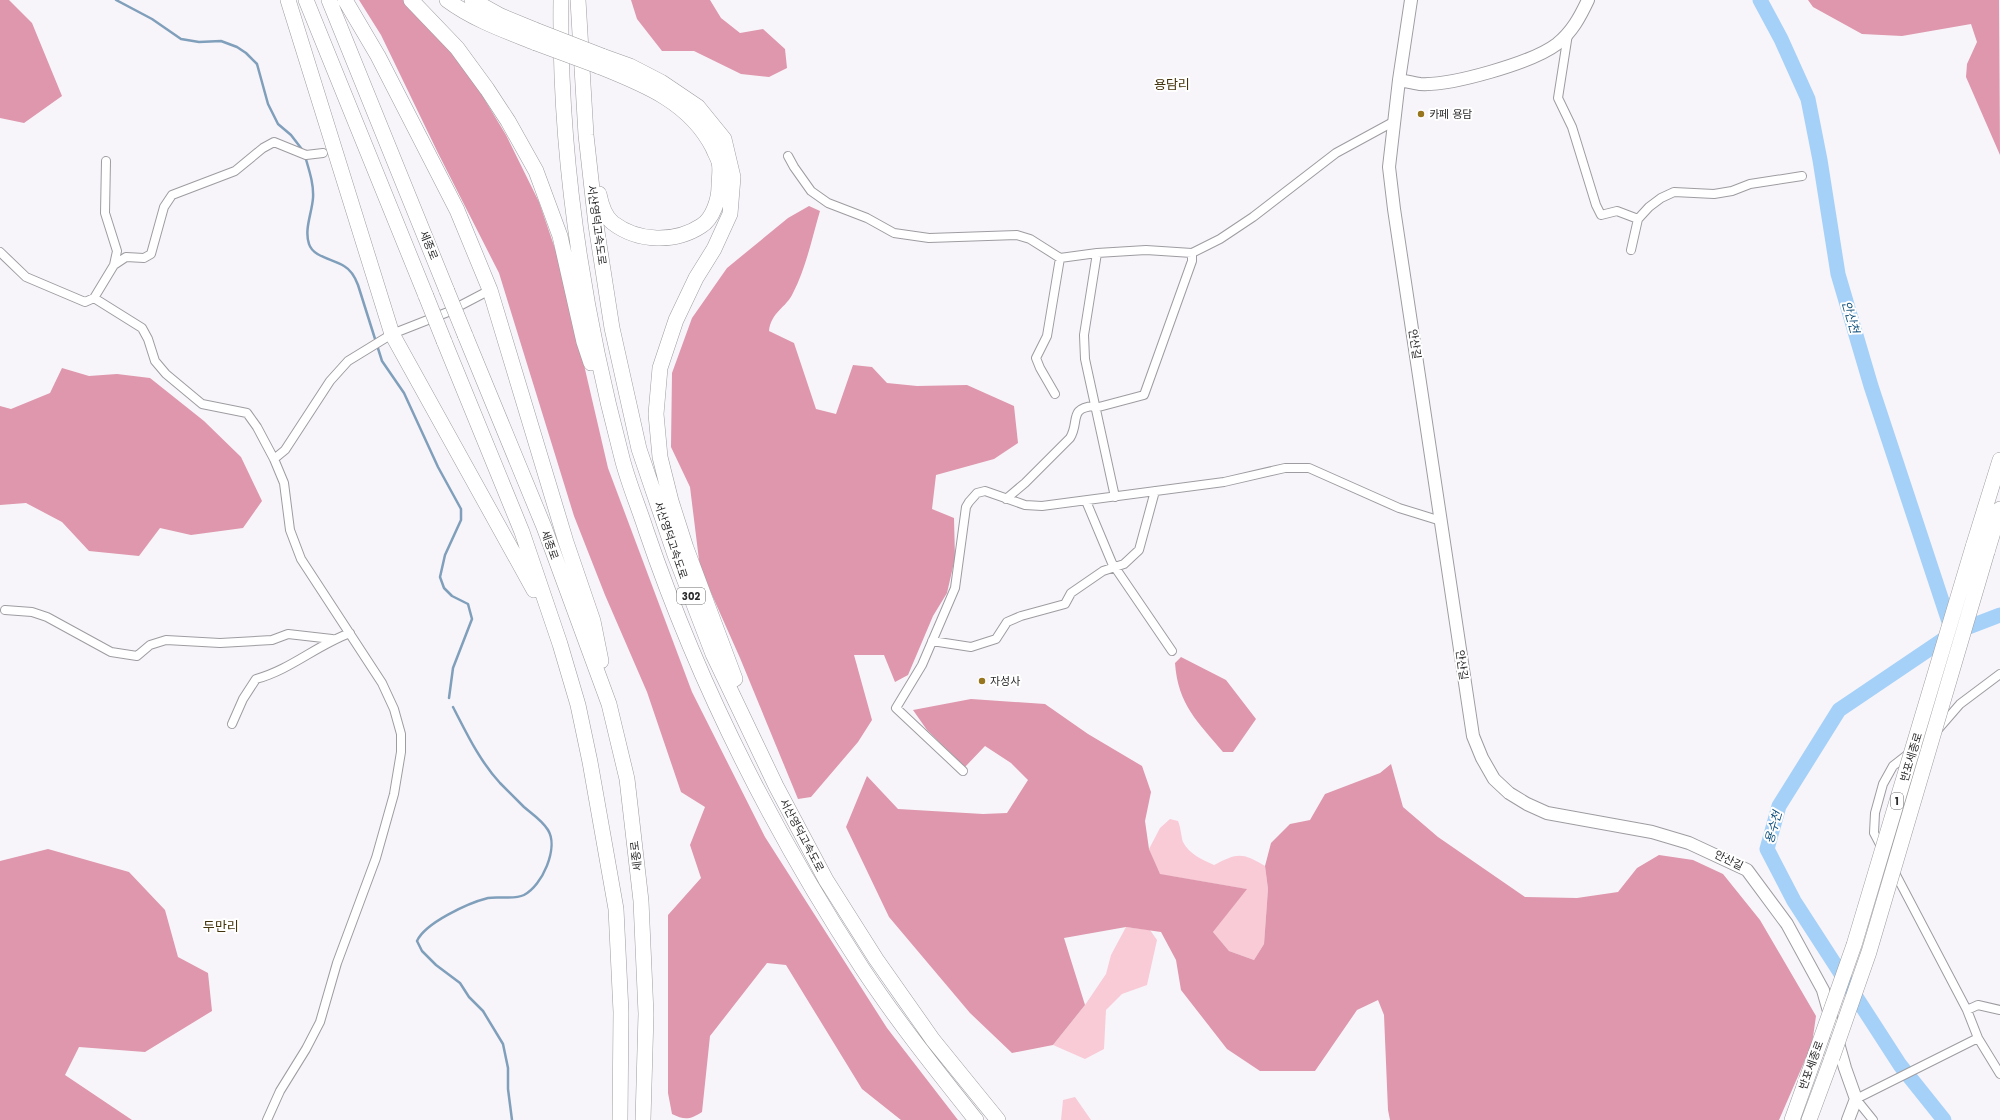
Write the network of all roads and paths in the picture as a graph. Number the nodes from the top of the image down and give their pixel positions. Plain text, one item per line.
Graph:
1 (288, 0) edge
2 (306, 0) edge
3 (329, 0) edge
4 (345, 0) edge
5 (411, 0) edge
6 (447, 0) edge
7 (472, 0) edge
8 (561, 0) edge
9 (578, 0) edge
10 (1411, 0) edge
11 (1588, 0) edge
12 (1568, 34) junction
13 (536, 36) junction
14 (600, 61) junction
15 (1399, 80) junction
16 (1393, 122) junction
17 (586, 135) junction
18 (323, 153) dead end
19 (788, 156) dead end
20 (106, 161) dead end
21 (1802, 176) dead end
22 (1638, 219) junction
23 (1631, 250) dead end
24 (0, 252) edge
25 (1097, 253) junction
26 (1192, 253) junction
27 (1060, 258) junction
28 (114, 265) junction
29 (490, 290) junction
30 (94, 298) junction
31 (387, 337) junction
32 (1055, 394) dead end
33 (1094, 407) junction
34 (621, 456) junction
35 (274, 459) junction
36 (2000, 460) edge
37 (1155, 492) junction
38 (1115, 497) junction
39 (1006, 499) junction
40 (1086, 501) junction
41 (2000, 510) edge
42 (1441, 521) junction
43 (1980, 550) junction
44 (1115, 566) junction
45 (4, 610) dead end
46 (350, 633) junction
47 (332, 639) junction
48 (932, 642) junction
49 (560, 644) junction
50 (1172, 651) dead end
51 (2000, 674) edge
52 (609, 704) junction
53 (232, 724) dead end
54 (963, 771) dead end
55 (776, 786) junction
56 (1967, 1010) junction
57 (2000, 1010) edge
58 (1978, 1038) junction
59 (2000, 1074) edge
60 (1856, 1099) junction
61 (267, 1120) edge
62 (620, 1120) edge
63 (643, 1120) edge
64 (976, 1120) edge
65 (998, 1120) edge
66 (1792, 1120) edge
67 (1809, 1120) edge
68 (1848, 1120) edge
69 (1873, 1120) edge

1 - 31 highway
2 - 49 highway, 세종로, bridge
3 - 52 highway, 세종로, bridge
4 - 29 highway
5 - 34 highway
6 - 13 highway
7 - 13 highway
8 - 34 highway, 서산영덕고속도로 / 302
9 - 17 highway, 서산영덕고속도로 / 302
10 - 15 street, 안산길
11 - 12 street
12 - 15 street
12 - 22 street
13 - 14 highway, bridge
14 - 17 highway
14 - 55 highway
15 - 16 street, 안산길
16 - 26 street
16 - 42 street, 안산길
17 - 55 highway, 서산영덕고속도로 / 302
18 - 28 street
19 - 27 street
20 - 28 street
21 - 22 street
22 - 23 street
24 - 30 street
25 - 26 street
25 - 27 street
25 - 33 street
26 - 33 street
27 - 32 street
28 - 30 street
29 - 31 street
29 - 52 highway
30 - 35 street
31 - 35 street
31 - 49 highway
33 - 38 street
33 - 39 street
34 - 64 highway, 서산영덕고속도로 / 302
35 - 46 street
36 - 43 highway, 반포세종로 / 1
37 - 38 street
37 - 42 street
37 - 44 street
38 - 40 street
39 - 40 street
39 - 48 street
40 - 44 street
41 - 43 highway, 반포세종로 / 1
42 - 60 street, 안산길
43 - 66 highway, 반포세종로 / 1, bridge
43 - 67 highway, 반포세종로 / 1, bridge
44 - 48 street
44 - 50 street
45 - 47 street
46 - 47 street
46 - 61 street
47 - 53 street
48 - 54 street
49 - 62 highway, 세종로
51 - 56 street
52 - 63 highway, 세종로
55 - 65 highway, 서산영덕고속도로 / 302
56 - 57 street
56 - 58 street
58 - 59 street
58 - 60 street
60 - 68 street
60 - 69 street

